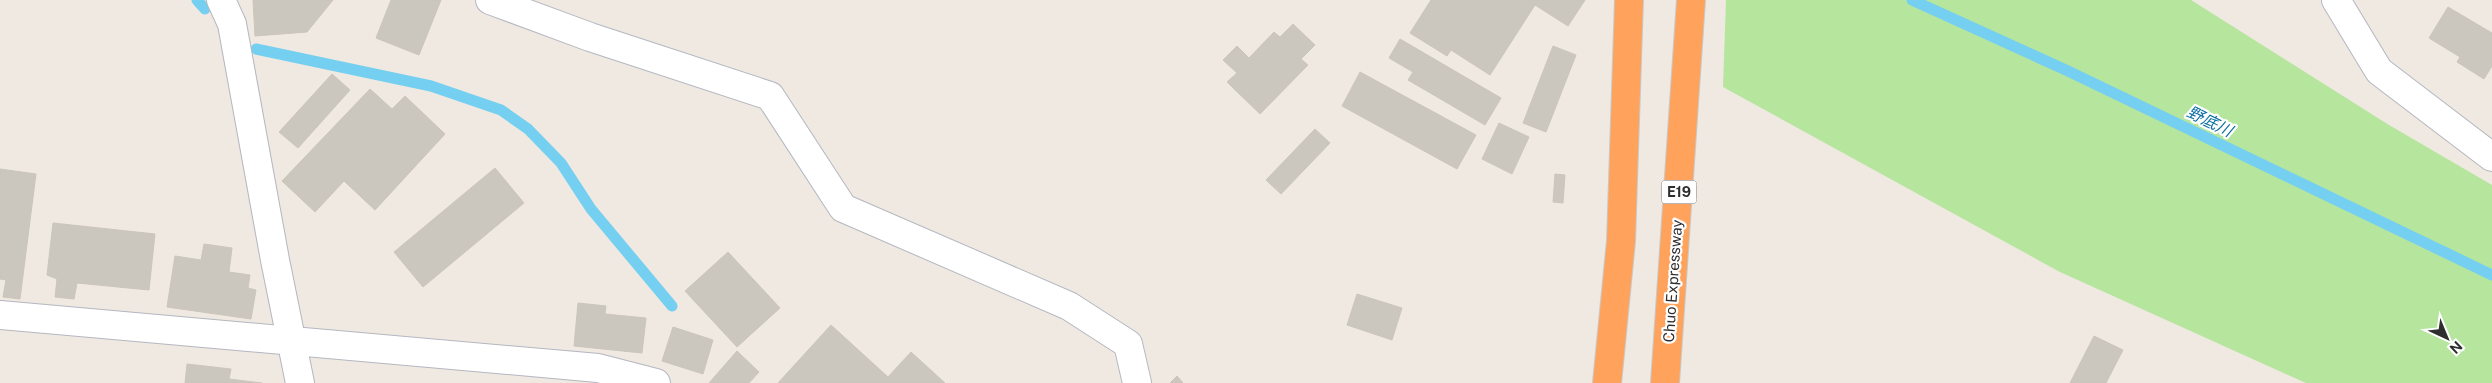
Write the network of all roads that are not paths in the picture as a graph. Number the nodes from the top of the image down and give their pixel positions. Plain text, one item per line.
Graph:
1 (221, 0) edge
2 (490, 0) edge
3 (1629, 0) edge
4 (1691, 0) edge
5 (2336, 0) edge
6 (2492, 156) edge
7 (0, 316) edge
8 (291, 341) junction
9 (300, 383) edge
10 (656, 383) edge
11 (1137, 383) edge
12 (1607, 383) edge
13 (1665, 383) edge

1 - 8 street
2 - 11 street
3 - 12 highway
4 - 13 highway, Chuo Expressway / E19
5 - 6 street
7 - 8 street
8 - 9 street
8 - 10 street

